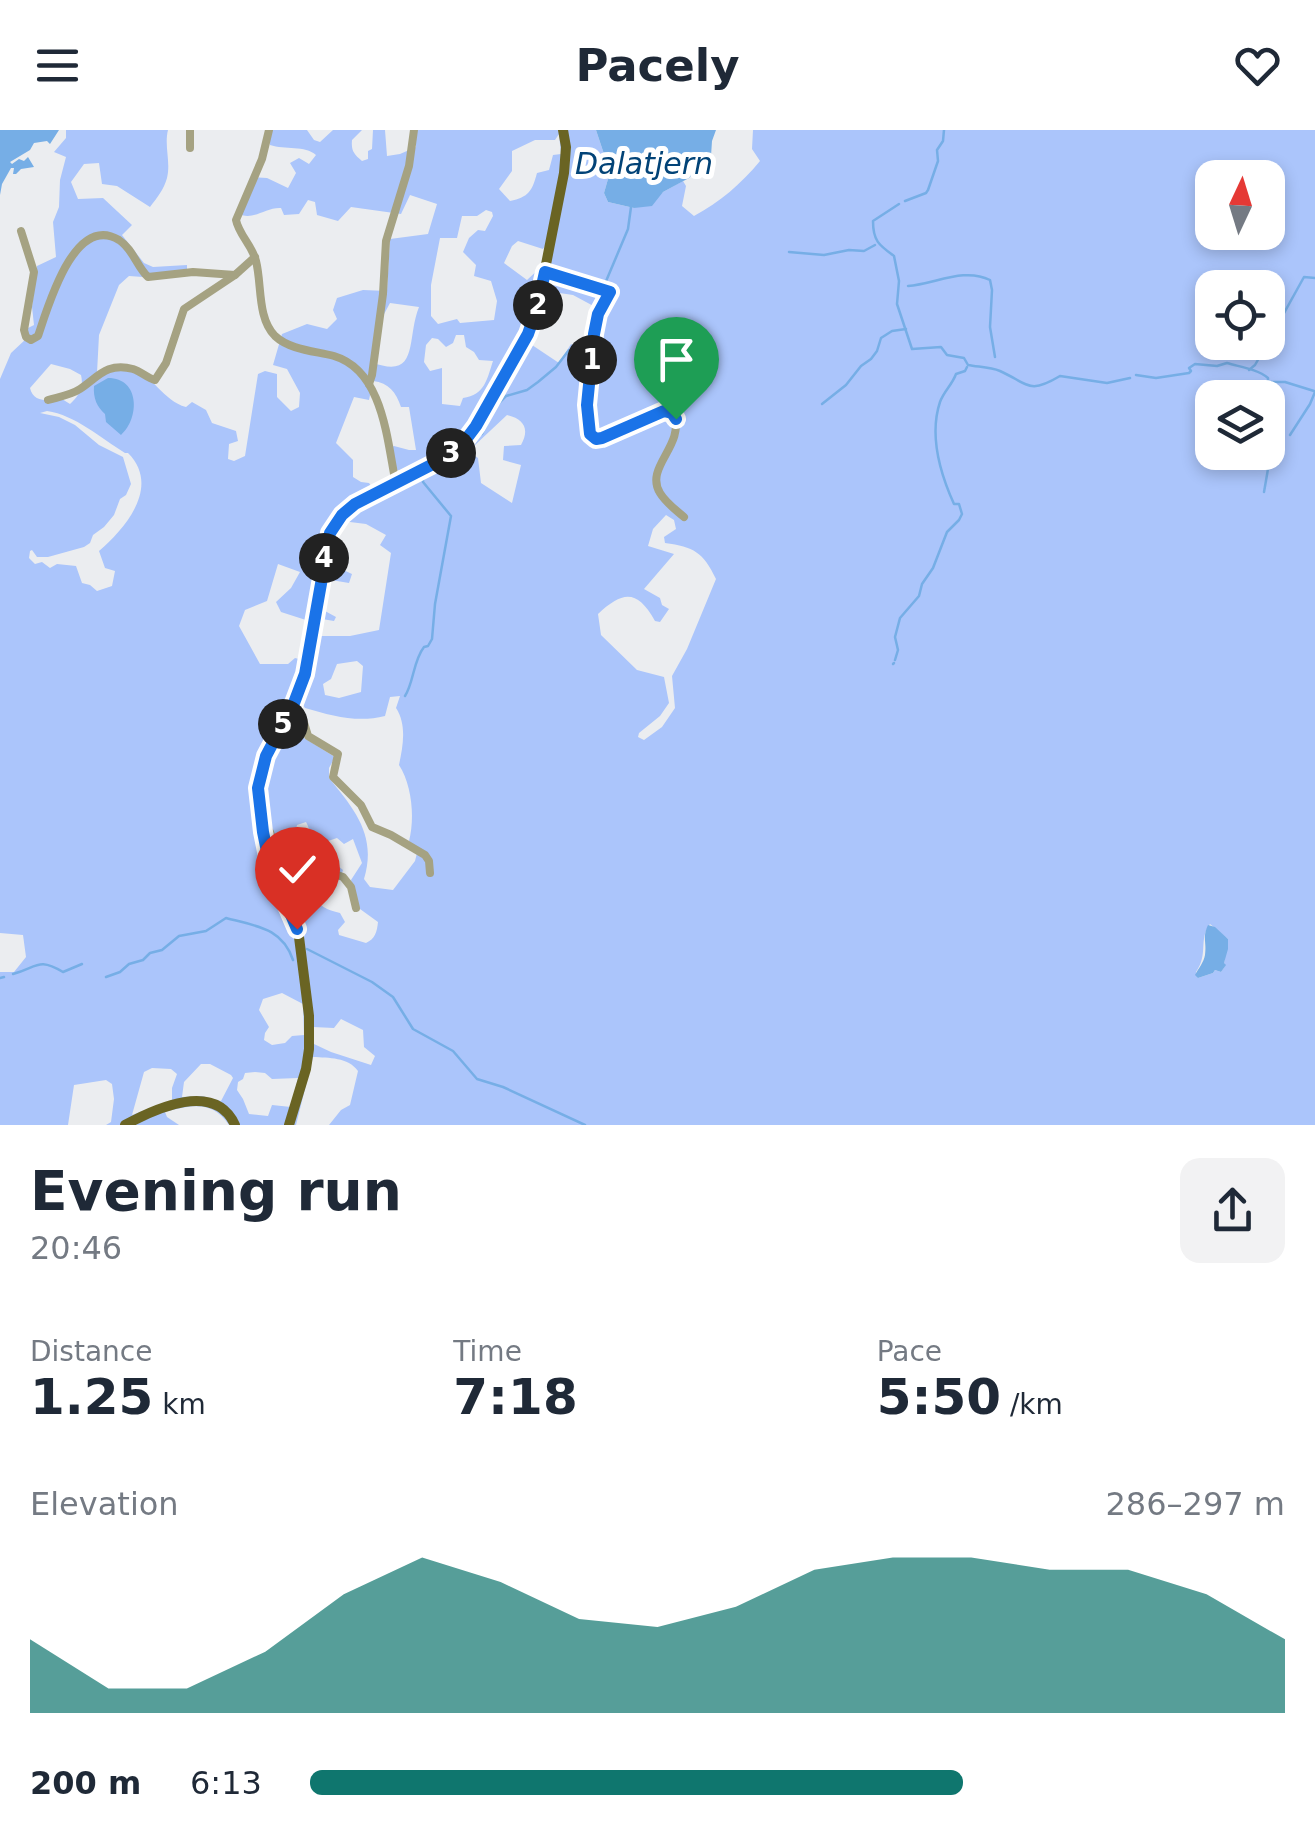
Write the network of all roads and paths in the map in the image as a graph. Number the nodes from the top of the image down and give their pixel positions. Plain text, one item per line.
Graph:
1 (190, 130) edge
2 (269, 130) edge
3 (414, 130) edge
4 (563, 130) edge
5 (190, 148) dead end
6 (21, 231) dead end
7 (256, 257) junction
8 (545, 272) junction
9 (234, 274) junction
10 (368, 384) junction
11 (48, 400) dead end
12 (396, 484) junction
13 (684, 517) dead end
14 (292, 708) junction
15 (263, 832) junction
16 (430, 873) dead end
17 (356, 908) dead end
18 (126, 1125) edge
19 (236, 1125) edge
20 (289, 1125) edge

1 - 5 street
2 - 7 street
3 - 10 street
4 - 8 main road
6 - 9 street
7 - 9 street
7 - 10 street
8 - 12 main road
8 - 13 street
9 - 11 street
10 - 12 street
12 - 14 main road
14 - 15 main road
14 - 16 street
15 - 17 street
15 - 20 main road
18 - 19 main road

